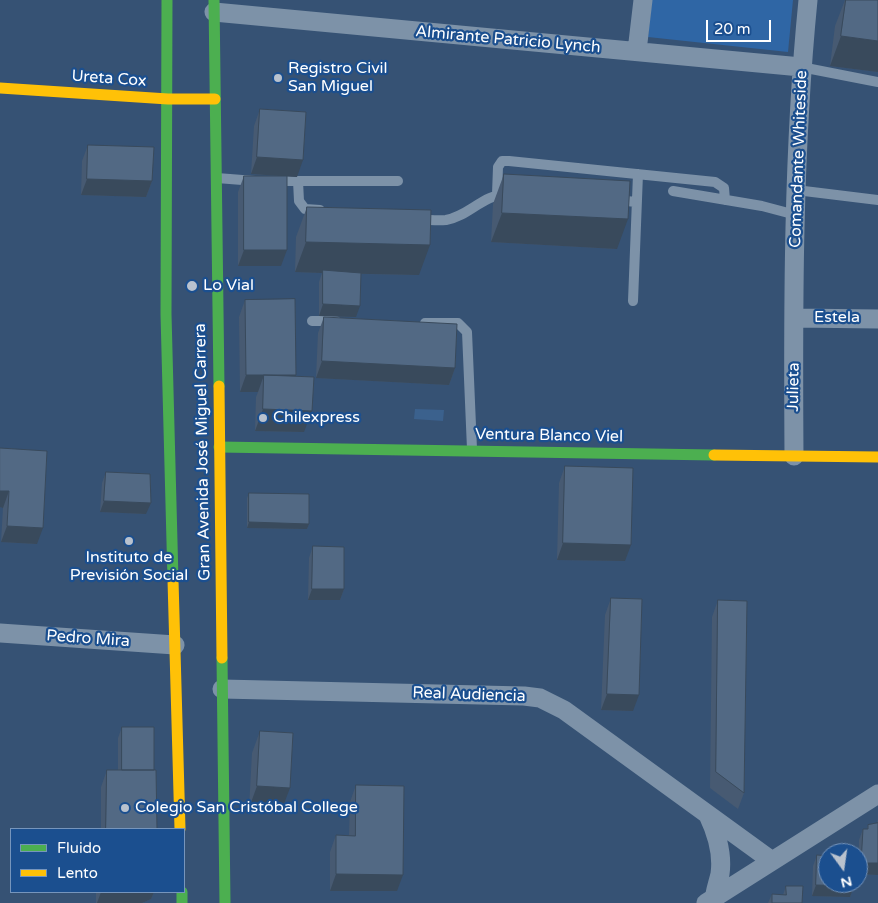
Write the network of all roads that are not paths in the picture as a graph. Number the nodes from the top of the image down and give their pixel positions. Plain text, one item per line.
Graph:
1 (167, 0) edge
2 (643, 0) edge
3 (808, 0) edge
4 (214, 6) edge
5 (637, 52) junction
6 (801, 67) junction
7 (878, 82) edge
8 (0, 88) edge
9 (168, 99) junction
10 (215, 99) junction
11 (638, 174) junction
12 (216, 178) junction
13 (298, 181) junction
14 (398, 181) dead end
15 (796, 190) junction
16 (673, 191) dead end
17 (516, 192) edge
18 (497, 194) junction
19 (606, 200) edge
20 (725, 200) junction
21 (878, 200) edge
22 (636, 202) junction
23 (333, 211) edge
24 (796, 215) junction
25 (407, 218) edge
26 (633, 301) dead end
27 (795, 318) junction
28 (878, 319) edge
29 (312, 321) dead end
30 (351, 322) edge
31 (409, 322) edge
32 (219, 447) junction
33 (472, 452) junction
34 (794, 456) junction
35 (878, 457) edge
36 (0, 633) edge
37 (175, 645) junction
38 (222, 689) junction
39 (878, 794) edge
40 (708, 815) junction
41 (180, 828) edge
42 (772, 861) junction
43 (711, 901) edge
44 (225, 903) edge

1 - 9 main road, Gran Avenida José Miguel Carrera
2 - 5 street
3 - 6 street, Comandante Whiteside
4 - 5 street, Almirante Patricio Lynch
4 - 10 main road, Gran Avenida José Miguel Carrera
5 - 6 street, Almirante Patricio Lynch
6 - 7 lane
6 - 15 street, Comandante Whiteside
8 - 9 main road, Ureta Cox
9 - 10 main road, Ureta Cox
9 - 37 main road, Gran Avenida José Miguel Carrera
10 - 12 main road, Gran Avenida José Miguel Carrera
11 - 18 lane
11 - 20 lane
11 - 22 lane
12 - 13 lane
12 - 32 main road, Gran Avenida José Miguel Carrera
13 - 14 lane
13 - 23 lane
15 - 21 lane
15 - 24 street, Comandante Whiteside
16 - 20 lane
17 - 18 lane
18 - 25 lane
19 - 22 lane
20 - 24 lane
22 - 26 lane
24 - 27 street, Comandante Whiteside
27 - 28 street, Estela
27 - 34 street, Julieta
29 - 30 lane
31 - 33 lane
32 - 33 main road, Ventura Blanco Viel
32 - 38 main road, Gran Avenida José Miguel Carrera
33 - 34 main road, Ventura Blanco Viel
34 - 35 main road, Ventura Blanco Viel
36 - 37 street, Pedro Mira
37 - 41 main road, Gran Avenida José Miguel Carrera
38 - 40 street, Real Audiencia
38 - 44 main road, Gran Avenida José Miguel Carrera
39 - 42 street
40 - 42 street, Real Audiencia
40 - 43 street
42 - 43 street

